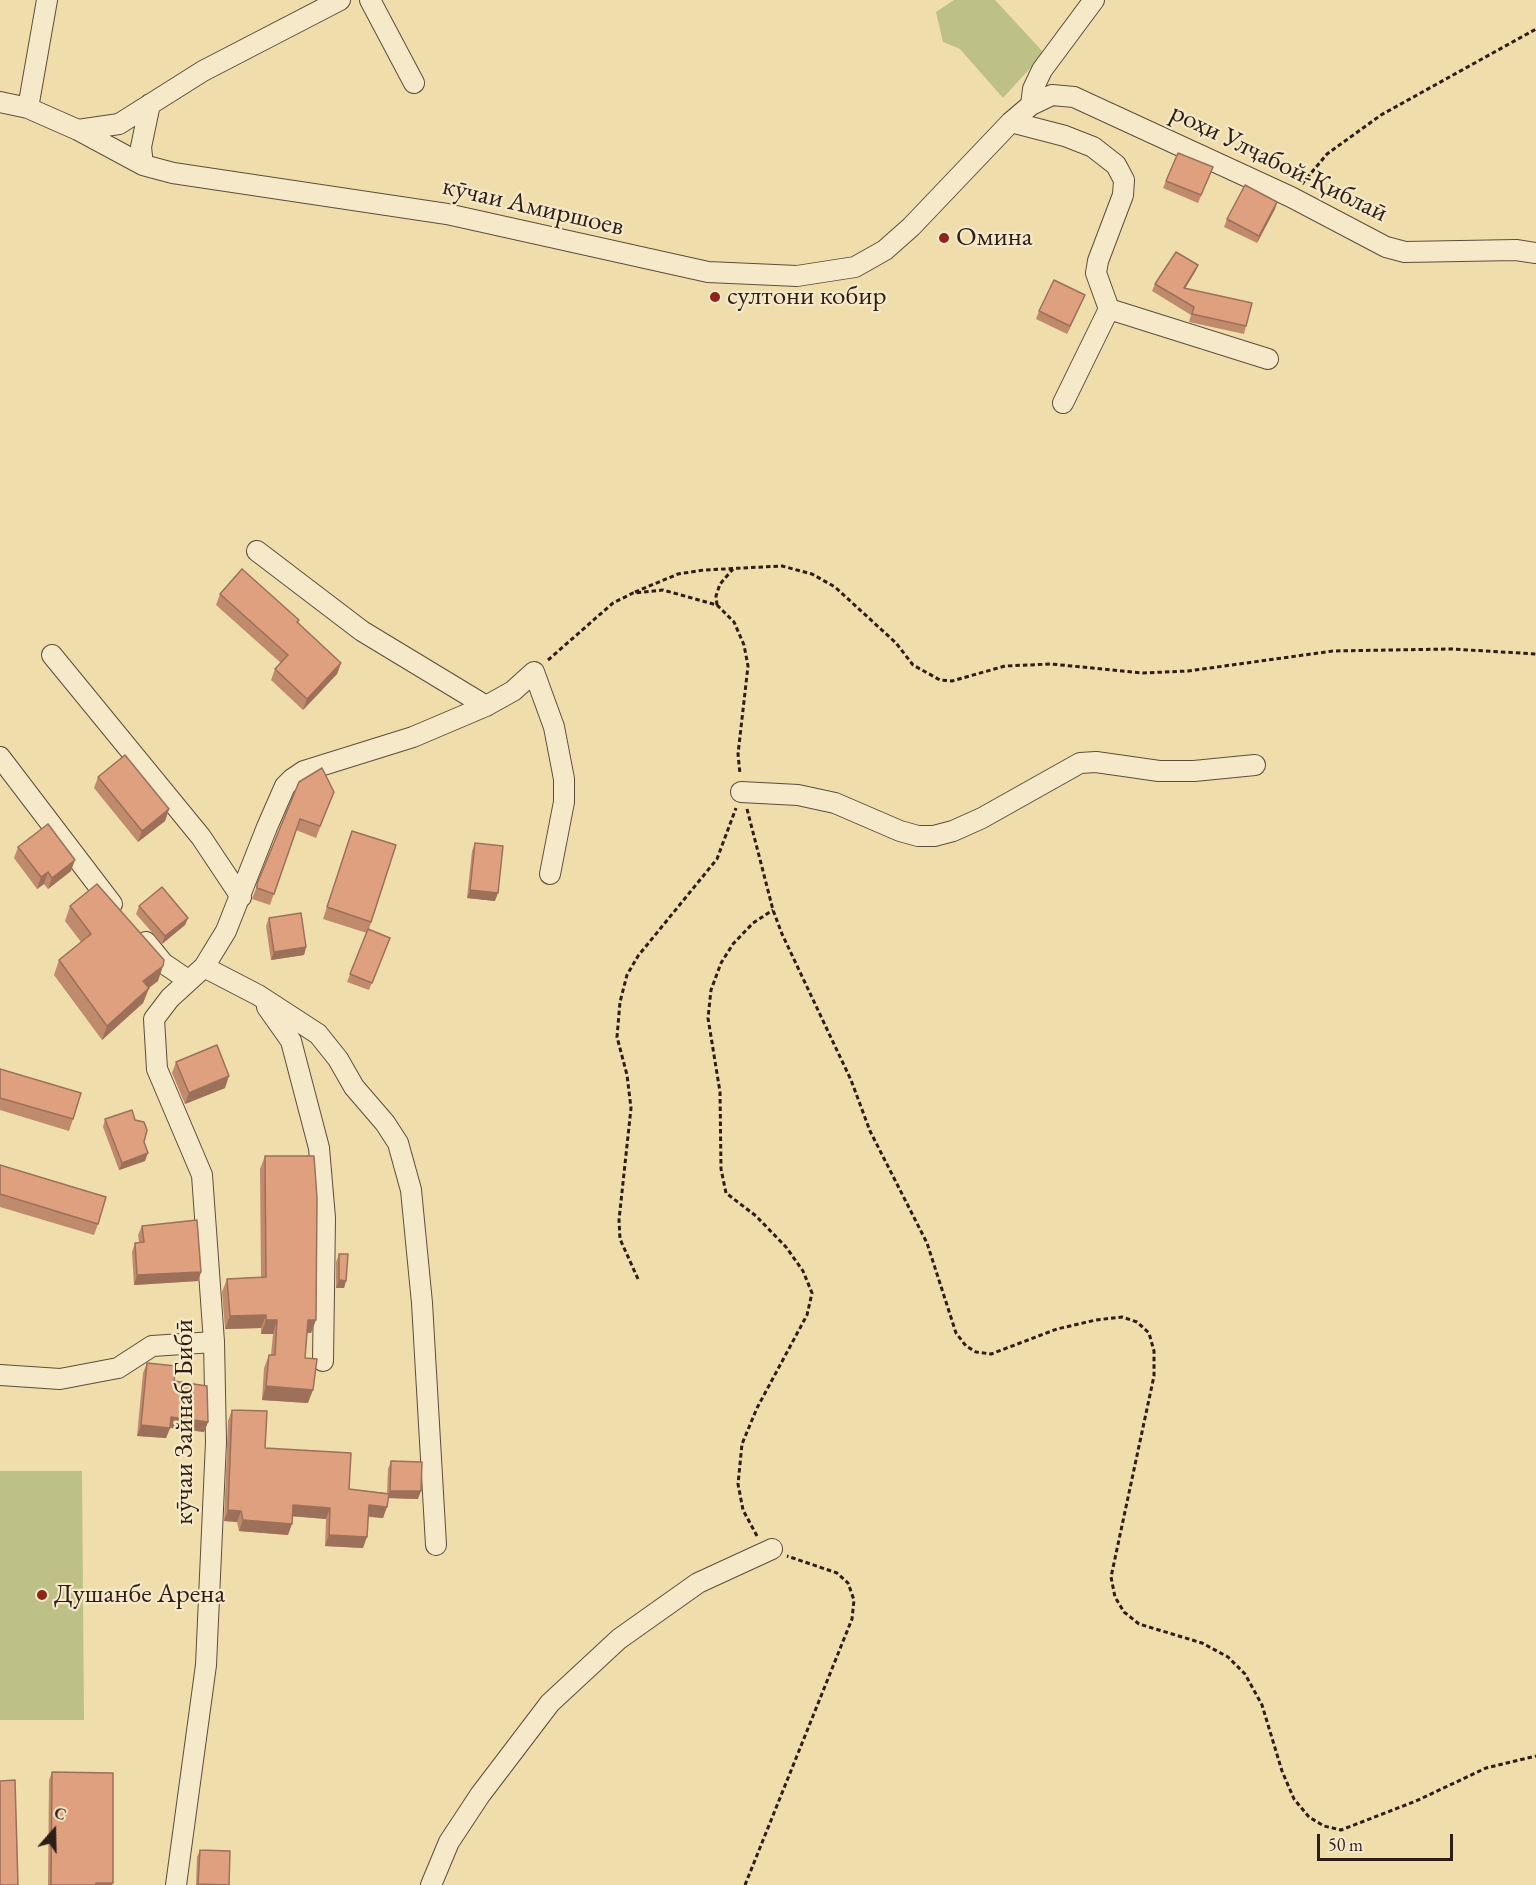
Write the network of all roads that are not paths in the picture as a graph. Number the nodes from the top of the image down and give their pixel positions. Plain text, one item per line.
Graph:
1 (47, 0) edge
2 (340, 0) edge
3 (370, 0) edge
4 (1094, 0) edge
5 (414, 83) dead end
6 (0, 102) edge
7 (150, 104) junction
8 (1031, 105) junction
9 (28, 108) junction
10 (1011, 122) junction
11 (78, 130) junction
12 (143, 165) junction
13 (1536, 253) edge
14 (1109, 309) junction
15 (1268, 359) dead end
16 (1064, 403) dead end
17 (257, 552) dead end
18 (52, 655) dead end
19 (486, 706) junction
20 (0, 757) edge
21 (1255, 765) dead end
22 (741, 792) road end
23 (550, 874) dead end
24 (241, 897) junction
25 (204, 967) junction
26 (188, 980) junction
27 (258, 995) junction
28 (214, 1342) junction
29 (323, 1361) dead end
30 (0, 1375) edge
31 (436, 1545) dead end
32 (772, 1549) road end
33 (176, 1885) edge
34 (431, 1885) edge

1 - 9 street
2 - 7 street
3 - 5 street
4 - 8 street
6 - 9 street, кӯчаи Амиршоев
7 - 11 street
7 - 12 street
8 - 10 street, роҳи Улҷабой-Қиблаӣ
8 - 13 street, роҳи Улҷабой-Қиблаӣ
9 - 11 street, кӯчаи Амиршоев
10 - 12 street, кӯчаи Амиршоев
10 - 14 street
11 - 12 street, кӯчаи Амиршоев
14 - 15 street
14 - 16 street
17 - 19 street
18 - 24 street
19 - 23 street, кӯчаи Зайнаб Бибӣ
19 - 24 street, кӯчаи Зайнаб Бибӣ
20 - 26 street
21 - 22 street
24 - 25 street, кӯчаи Зайнаб Бибӣ
25 - 26 street, кӯчаи Зайнаб Бибӣ
25 - 27 street
26 - 28 street, кӯчаи Зайнаб Бибӣ
27 - 29 street
27 - 31 street
28 - 30 street
28 - 33 street, кӯчаи Зайнаб Бибӣ
32 - 34 street

